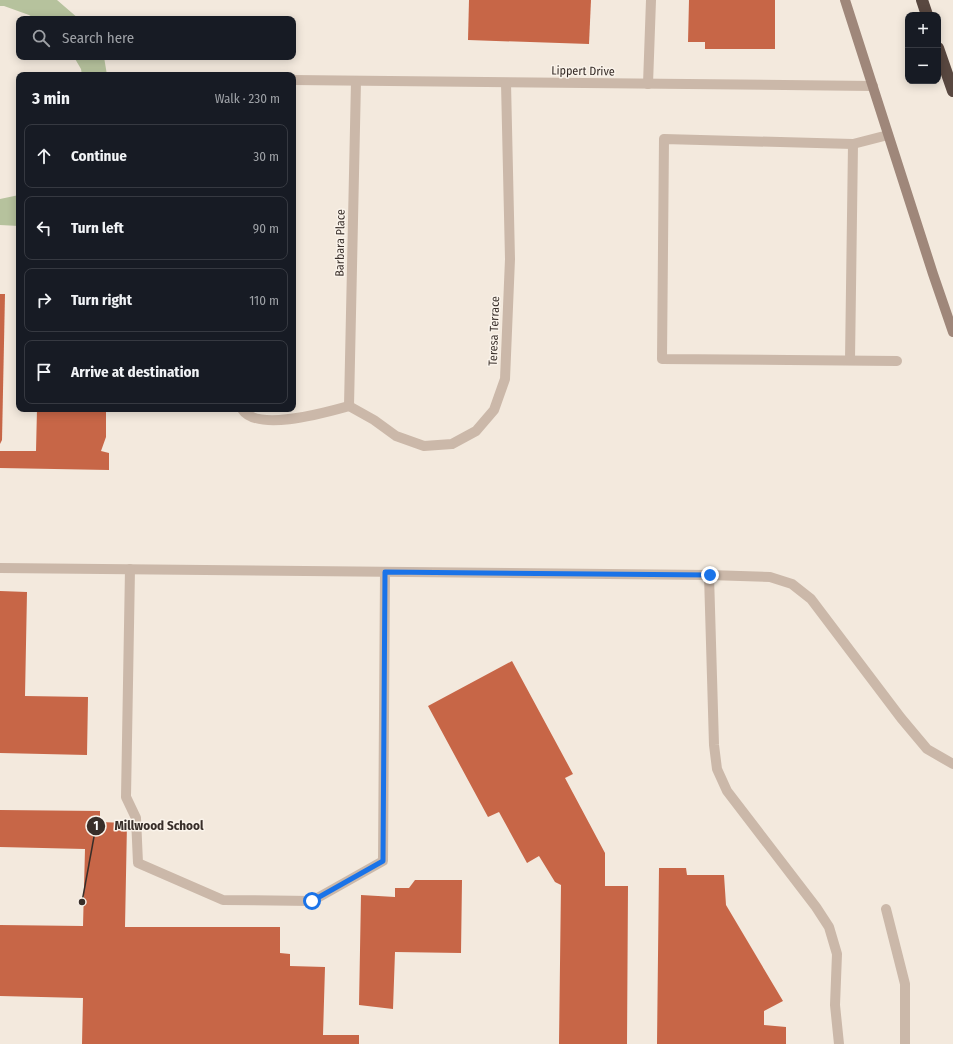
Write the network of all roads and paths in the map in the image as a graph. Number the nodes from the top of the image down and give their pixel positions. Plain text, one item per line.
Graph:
1 (650, 0) edge
2 (845, 0) edge
3 (922, 0) edge
4 (926, 12) edge
5 (941, 57) edge
6 (296, 80) edge
7 (356, 81) junction
8 (506, 83) junction
9 (648, 84) junction
10 (873, 86) junction
11 (953, 91) edge
12 (888, 135) junction
13 (853, 144) junction
14 (953, 332) edge
15 (850, 360) junction
16 (897, 361) dead end
17 (349, 406) junction
18 (243, 412) edge
19 (0, 568) edge
20 (130, 569) junction
21 (385, 572) junction
22 (710, 575) junction
23 (953, 764) edge
24 (886, 909) dead end
25 (839, 1044) edge
26 (905, 1044) edge

1 - 9 street
2 - 10 street
3 - 4 highway
5 - 11 highway
6 - 7 street, Lippert Drive
7 - 8 street, Lippert Drive
7 - 17 street, Barbara Place
8 - 9 street, Lippert Drive
8 - 17 street, Teresa Terrace
9 - 10 street, Lippert Drive
10 - 12 street
12 - 13 street
12 - 14 street
13 - 15 street
13 - 15 street
15 - 16 street
17 - 18 street
19 - 20 street
20 - 21 street
20 - 21 street
21 - 22 street
22 - 23 street
22 - 25 street
24 - 26 street

